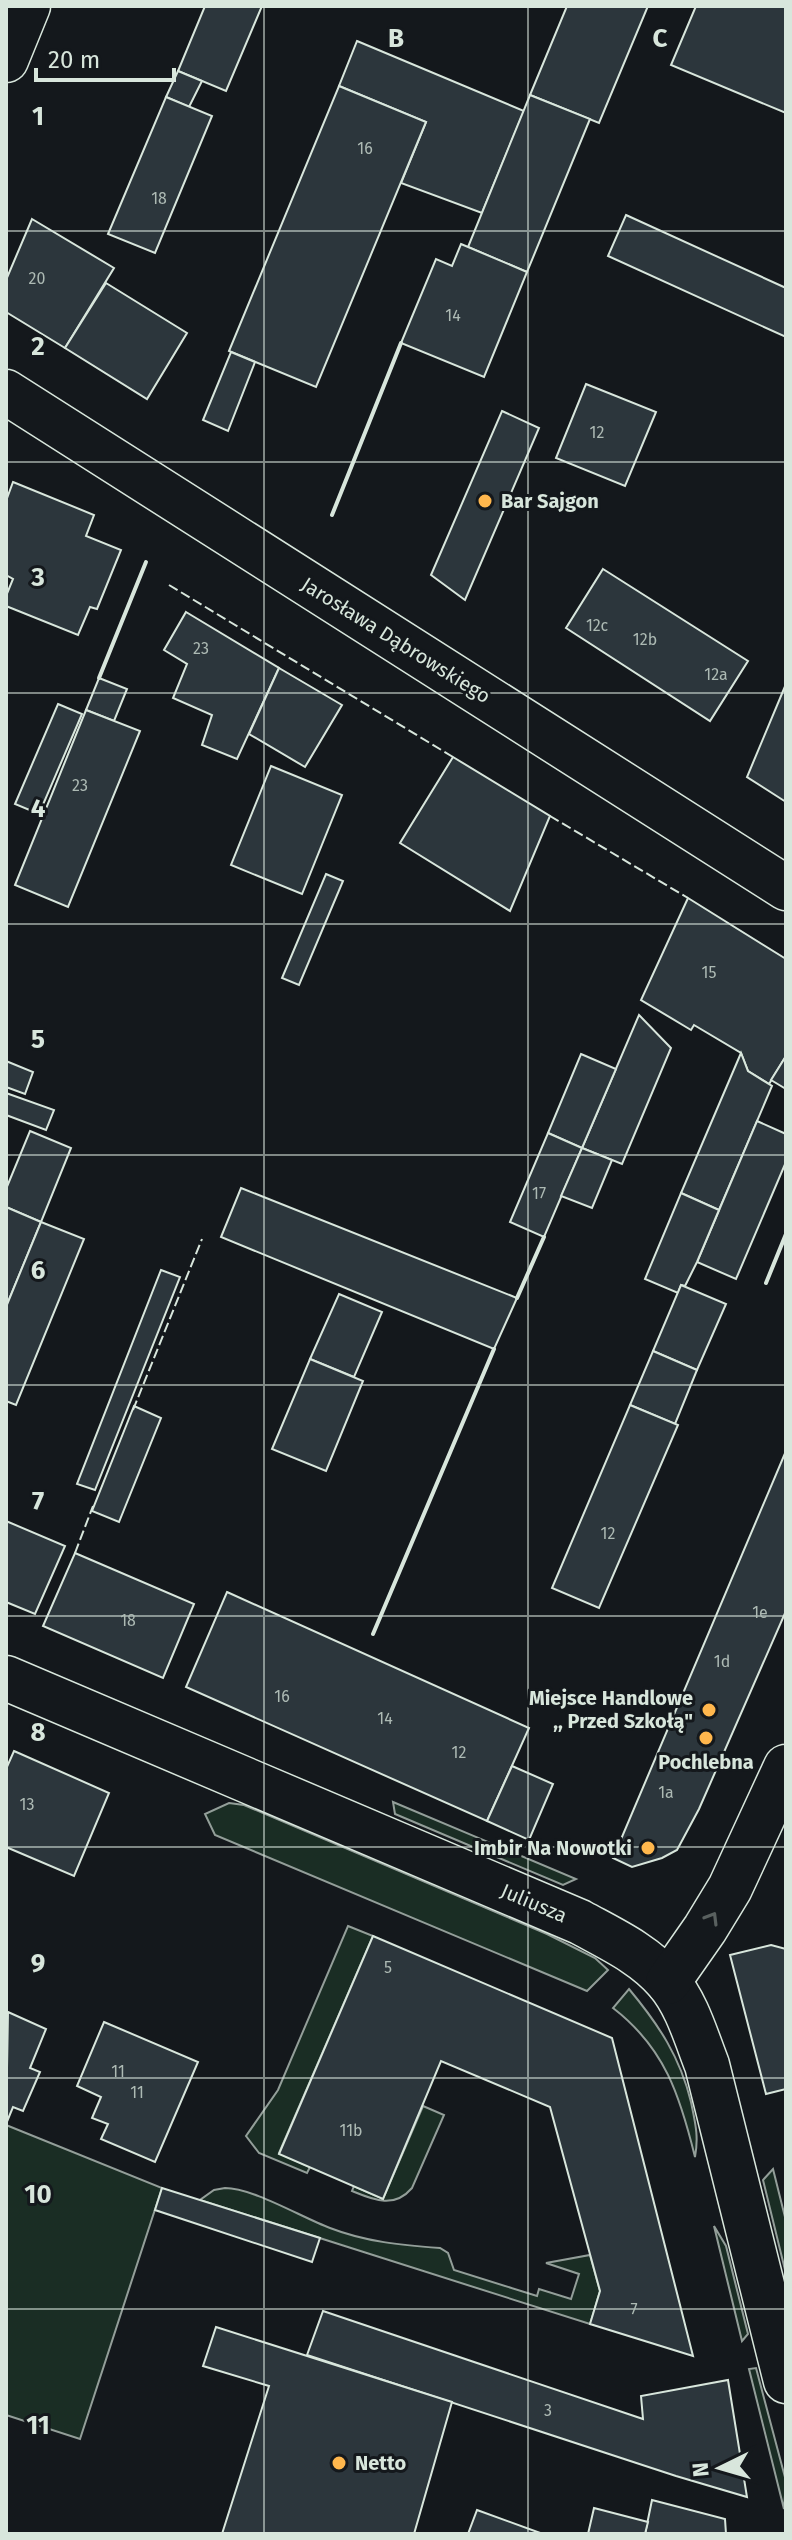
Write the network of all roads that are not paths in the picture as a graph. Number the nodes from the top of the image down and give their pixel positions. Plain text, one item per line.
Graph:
1 (28, 6) edge
2 (6, 60) edge
3 (6, 392) edge
4 (786, 888) edge
5 (6, 1678) edge
6 (786, 1767) edge
7 (668, 1982) junction
8 (786, 2381) edge

1 - 2 street
3 - 4 street, Jarosława Dąbrowskiego
5 - 7 street, Juliusza
7 -> 6 street
7 - 8 street, Juliusza

